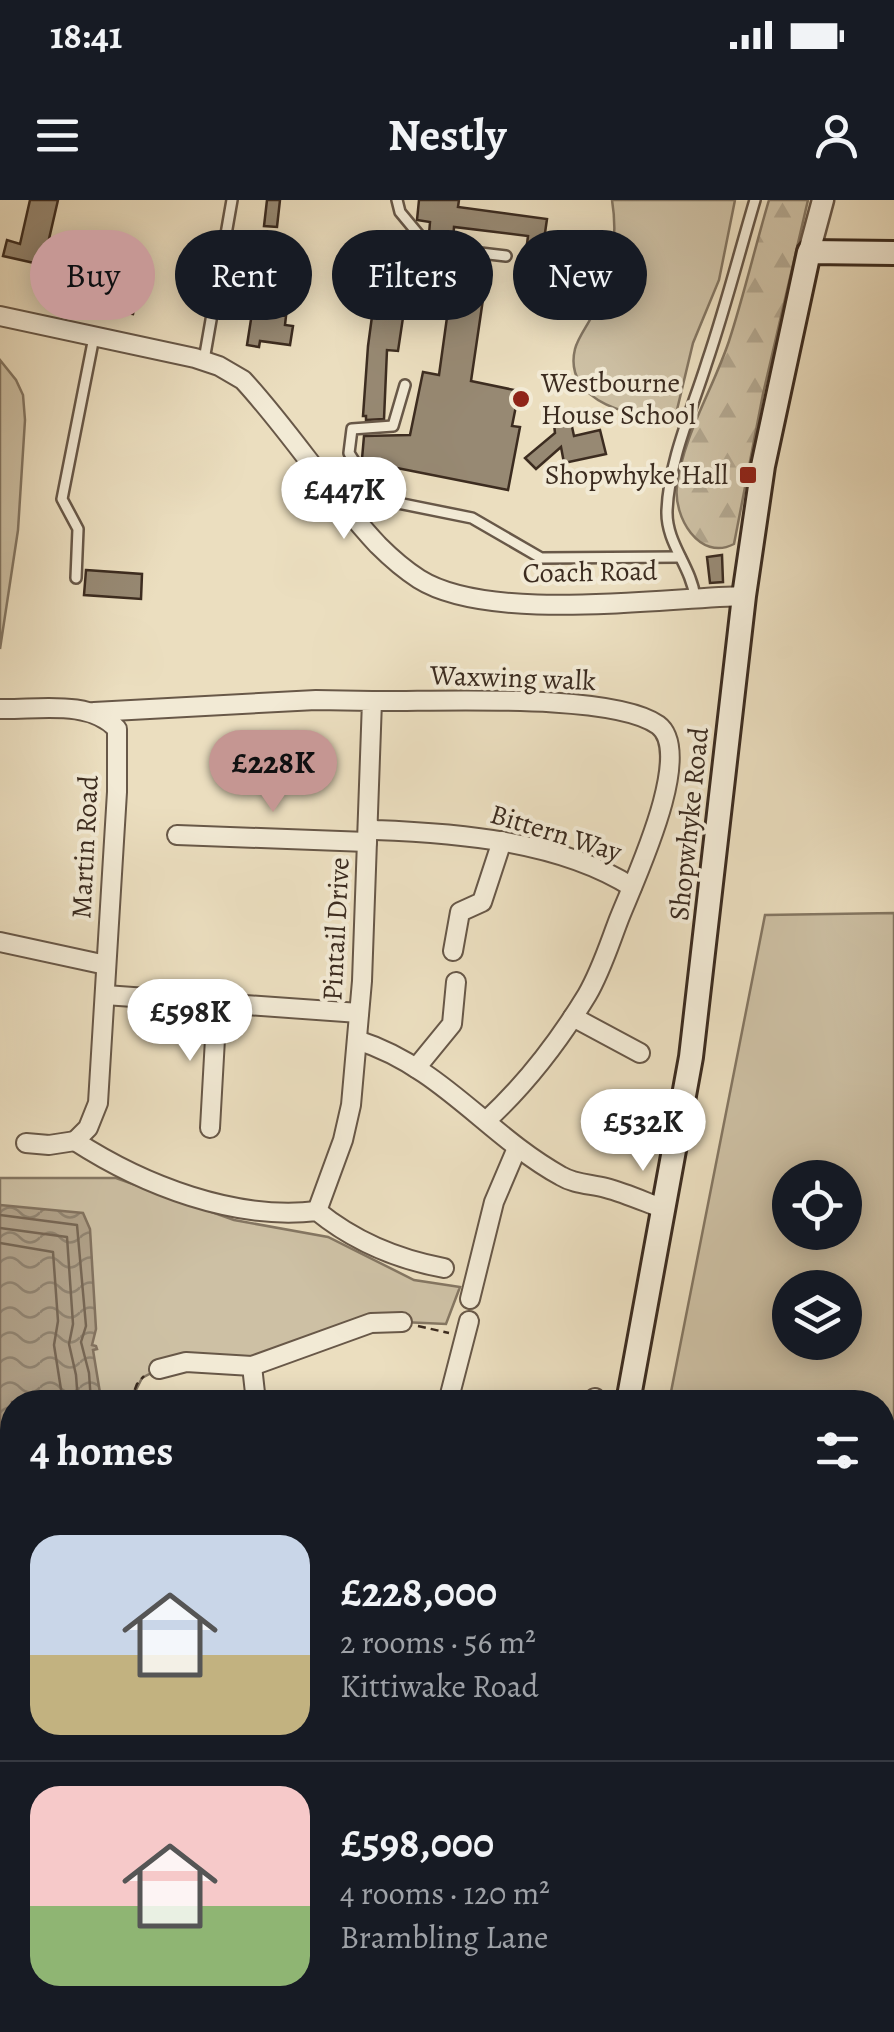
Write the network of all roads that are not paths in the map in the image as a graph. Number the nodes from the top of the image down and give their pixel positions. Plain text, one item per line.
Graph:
1 (232, 200) edge
2 (397, 200) edge
3 (756, 200) edge
4 (823, 200) edge
5 (809, 252) junction
6 (894, 254) edge
7 (506, 256) dead end
8 (0, 316) edge
9 (94, 338) junction
10 (204, 361) junction
11 (405, 385) dead end
12 (680, 556) junction
13 (76, 578) dead end
14 (744, 596) junction
15 (695, 597) junction
16 (372, 701) junction
17 (0, 709) edge
18 (94, 712) junction
19 (368, 834) junction
20 (176, 835) dead end
21 (502, 841) junction
22 (632, 886) junction
23 (0, 942) edge
24 (453, 951) dead end
25 (106, 965) junction
26 (456, 982) dead end
27 (104, 996) junction
28 (217, 1003) junction
29 (359, 1013) junction
30 (573, 1017) junction
31 (357, 1040) junction
32 (640, 1053) dead end
33 (416, 1068) junction
34 (487, 1120) junction
35 (210, 1128) dead end
36 (74, 1141) junction
37 (26, 1143) dead end
38 (516, 1148) junction
39 (664, 1209) junction
40 (318, 1211) junction
41 (444, 1268) dead end
42 (470, 1298) dead end
43 (402, 1322) road end
44 (467, 1329) road end
45 (252, 1366) junction
46 (159, 1369) road end
47 (255, 1390) edge
48 (451, 1390) edge
49 (630, 1390) edge

1 - 10 lane
2 - 7 lane
3 - 12 lane
4 - 5 street
5 - 6 main road
5 - 14 main road, Shopwhyke Road
8 - 9 street, Coach Road
9 - 10 street, Coach Road
9 - 13 lane
10 - 15 street, Coach Road
11 - 12 lane
12 - 15 lane
14 - 15 street, Coach Road
14 - 39 main road, Shopwhyke Road
16 - 18 street
16 - 19 street, Pintail Drive
16 - 22 street, Waxwing walk
17 - 18 street
18 - 25 street, Martin Road
19 - 20 street, Bittern Way
19 - 21 street, Bittern Way
19 - 29 street, Pintail Drive
21 - 22 street, Bittern Way
21 - 24 street
22 - 30 street, Bittern Way
23 - 25 street
25 - 27 street, Martin Road
26 - 33 street
27 - 28 street
27 - 36 street, Martin Road
28 - 29 street
28 - 35 street
29 - 31 street, Pintail Drive
30 - 32 street
30 - 34 street, Bittern Way
31 - 33 street
31 - 40 street, Pintail Drive
33 - 34 street
34 - 38 street
36 - 37 street
36 - 40 street
38 - 39 street
38 - 42 street
39 - 49 main road, Shopwhyke Road
40 - 41 street
43 - 45 street
44 - 48 street
45 - 46 street
45 - 47 street

